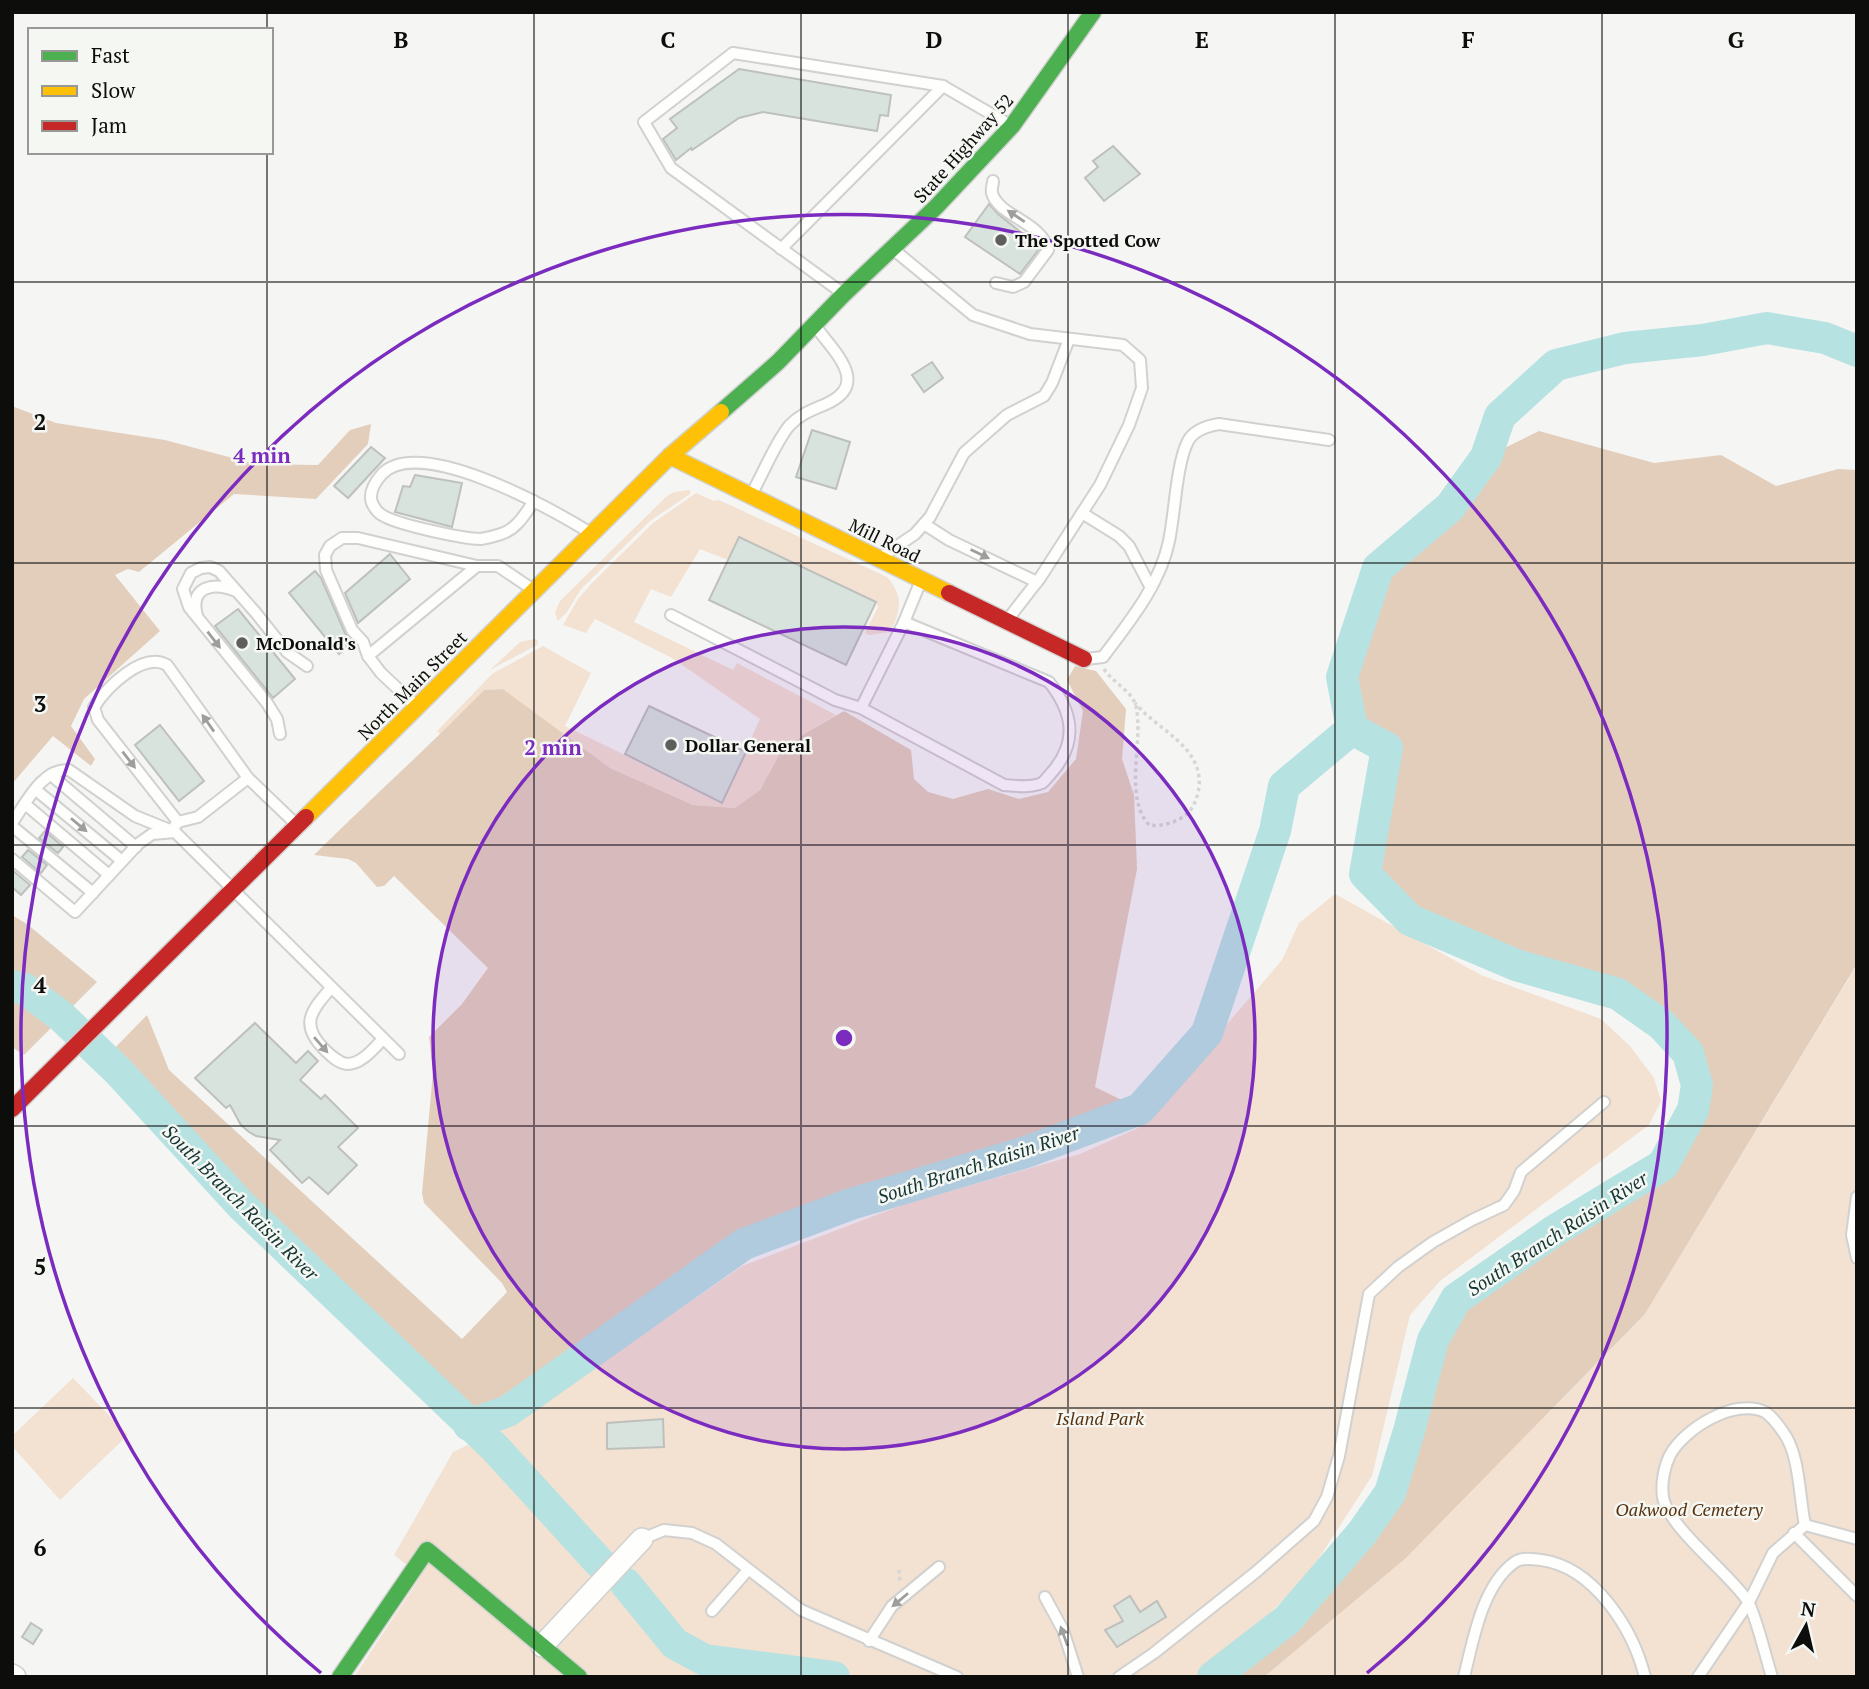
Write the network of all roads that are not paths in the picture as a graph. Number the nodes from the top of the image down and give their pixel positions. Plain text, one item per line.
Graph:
1 (1093, 12) edge
2 (943, 86) junction
3 (1012, 126) junction
4 (993, 181) dead end
5 (781, 249) junction
6 (892, 249) junction
7 (996, 283) dead end
8 (844, 294) junction
9 (814, 325) junction
10 (1069, 340) junction
11 (1329, 439) dead end
12 (670, 456) junction
13 (751, 495) junction
14 (534, 500) junction
15 (1082, 513) junction
16 (925, 524) junction
17 (592, 534) junction
18 (878, 558) junction
19 (478, 566) junction
20 (922, 580) junction
21 (1037, 582) junction
22 (1151, 588) junction
23 (535, 590) junction
24 (239, 592) junction
25 (671, 615) dead end
26 (197, 617) junction
27 (1006, 621) junction
28 (904, 622) junction
29 (368, 656) junction
30 (1091, 658) joint
31 (307, 666) dead end
32 (418, 707) junction
33 (861, 708) junction
34 (280, 734) dead end
35 (51, 775) junction
36 (248, 778) junction
37 (36, 790) junction
38 (25, 804) junction
39 (12, 825) edge
40 (298, 825) junction
41 (177, 827) junction
42 (136, 847) junction
43 (12, 859) edge
44 (122, 861) junction
45 (109, 875) junction
46 (232, 891) junction
47 (93, 893) junction
48 (331, 988) junction
49 (383, 1039) junction
50 (399, 1054) dead end
51 (1604, 1102) dead end
52 (12, 1109) edge
53 (1857, 1197) edge
54 (1857, 1258) edge
55 (1805, 1525) junction
56 (1794, 1533) junction
57 (642, 1539) joint
58 (1857, 1539) edge
59 (939, 1567) dead end
60 (748, 1570) junction
61 (1857, 1596) edge
62 (1045, 1597) dead end
63 (1749, 1602) junction
64 (712, 1611) dead end
65 (869, 1641) junction
66 (542, 1646) junction
67 (340, 1677) edge
68 (579, 1677) edge
69 (957, 1677) edge
70 (1078, 1677) edge
71 (1119, 1677) edge
72 (1464, 1677) edge
73 (1645, 1677) edge
74 (1698, 1677) edge
75 (1772, 1677) edge

1 - 3 main road, State Highway 52
2 - 3 lane
2 - 5 lane
2 - 5 lane
3 - 6 main road, State Highway 52
7 -> 4 lane
5 - 8 lane
6 - 8 main road, State Highway 52
6 - 10 lane
8 - 9 main road, North Main Street
9 - 12 main road, North Main Street
9 - 13 lane
10 - 15 lane
10 - 16 lane
11 - 22 lane
12 - 13 main road, Mill Road
12 - 17 main road, North Main Street
13 - 18 main road, Mill Road
14 - 14 lane
14 - 17 lane
15 - 21 lane
15 - 22 lane
16 - 18 lane
16 -> 21 lane
17 - 23 main road, North Main Street
18 - 20 main road, Mill Road
19 - 23 lane
19 - 29 lane
19 - 29 lane
20 - 27 main road, Mill Road
20 - 28 lane
21 - 27 lane
22 - 30 lane
23 - 32 main road, North Main Street
24 - 26 lane
24 - 26 lane
24 - 31 lane
25 - 33 lane
26 -> 34 lane
27 - 30 main road, Mill Road
28 - 33 lane
28 - 33 lane
29 - 32 lane
32 - 40 main road, North Main Street
35 - 37 lane
35 - 41 lane
35 - 42 lane
36 - 40 lane
36 - 41 lane
36 -> 41 lane
37 - 38 lane
37 -> 44 lane
38 - 39 lane
38 - 45 lane
39 - 47 lane
40 - 46 main road, North Main Street
41 - 42 lane
41 - 46 lane
42 - 44 lane
43 - 47 lane
44 - 45 lane
45 - 47 lane
46 - 48 lane
46 - 52 main road, North Main Street
48 - 49 lane
48 -> 49 lane
49 - 50 lane
51 - 71 lane
53 - 54 lane
55 - 56 lane
55 - 58 lane
55 - 63 lane
56 - 61 lane
56 - 63 lane
57 - 60 lane
57 - 66 street
59 -> 65 lane
60 - 64 lane
60 - 65 lane
70 -> 62 lane
63 - 74 lane
63 - 75 lane
65 - 69 lane
66 - 67 main road
66 - 68 main road
72 - 73 lane

